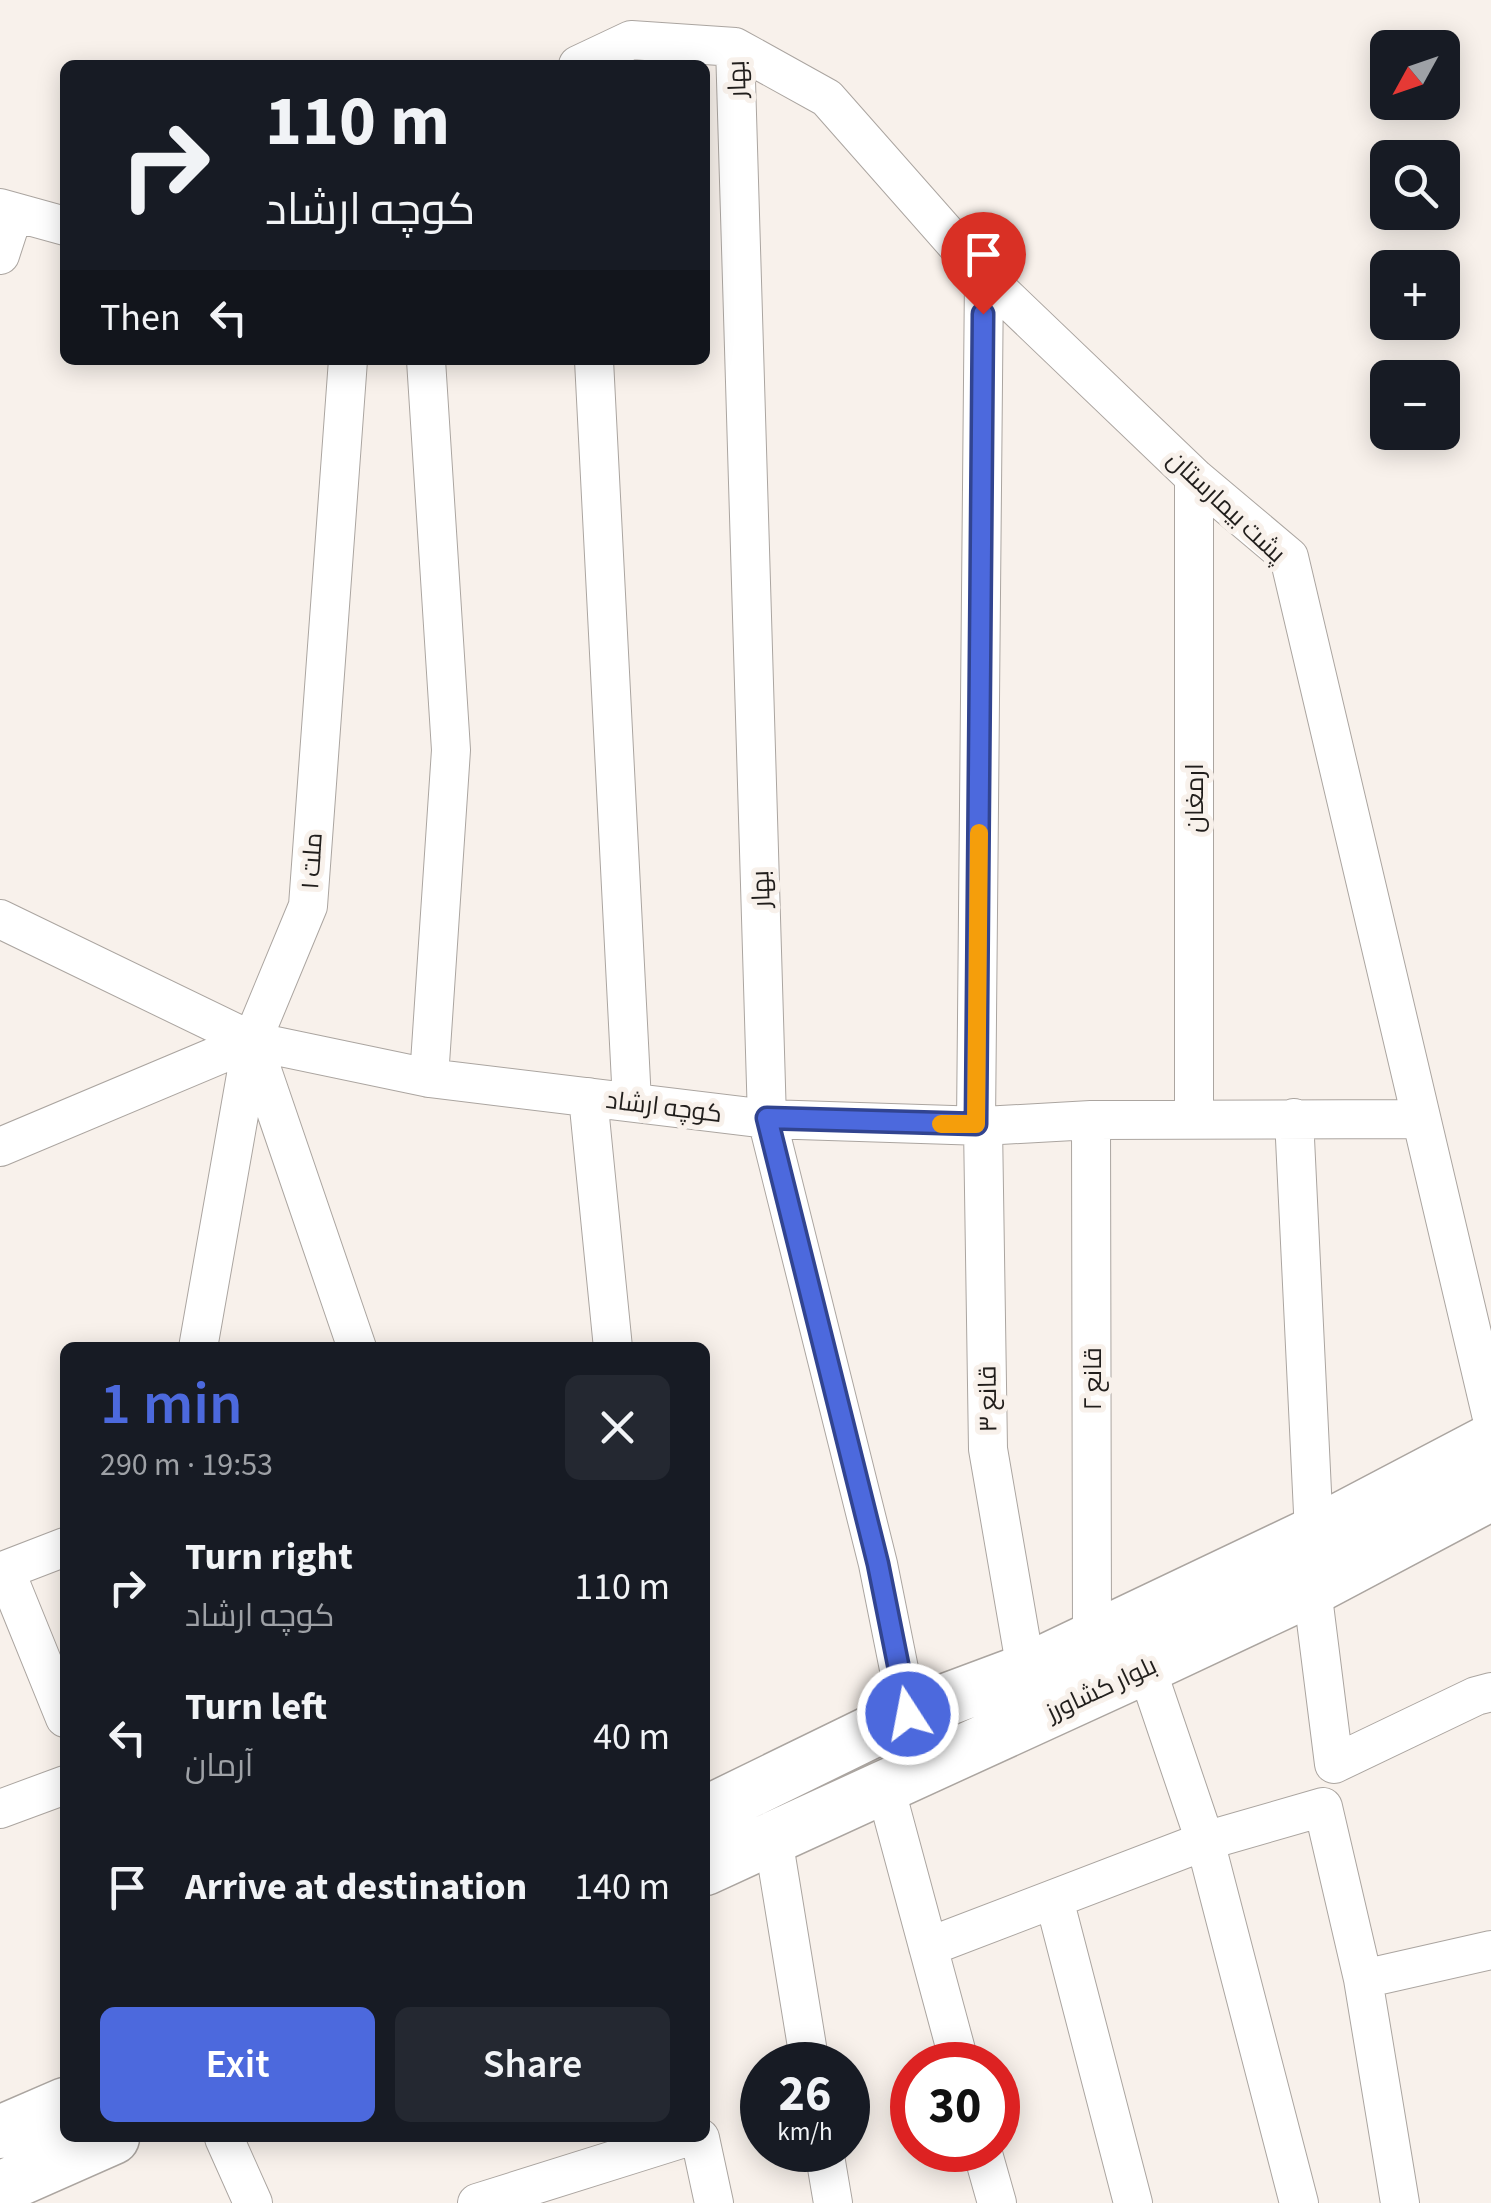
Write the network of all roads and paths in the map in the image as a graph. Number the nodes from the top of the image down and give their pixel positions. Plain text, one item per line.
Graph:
1 (736, 48) junction
2 (589, 60) edge
3 (7, 210) edge
4 (60, 225) edge
5 (0, 255) edge
6 (984, 276) junction
7 (348, 365) edge
8 (426, 365) edge
9 (594, 365) edge
10 (1194, 477) junction
11 (0, 919) edge
12 (252, 1041) junction
13 (429, 1078) junction
14 (588, 1097) junction
15 (632, 1102) junction
16 (767, 1118) junction
17 (1294, 1118) junction
18 (1421, 1118) junction
19 (1194, 1119) junction
20 (1091, 1120) junction
21 (979, 1125) junction
22 (0, 1147) edge
23 (199, 1342) edge
24 (354, 1342) edge
25 (612, 1342) edge
26 (1491, 1414) edge
27 (1491, 1440) edge
28 (1491, 1494) edge
29 (1314, 1533) junction
30 (60, 1549) edge
31 (2, 1571) edge
32 (1312, 1589) junction
33 (1092, 1638) junction
34 (1146, 1667) junction
35 (1026, 1670) junction
36 (1491, 1692) edge
37 (60, 1706) edge
38 (908, 1714) junction
39 (60, 1787) edge
40 (885, 1787) junction
41 (0, 1810) edge
42 (710, 1811) edge
43 (773, 1838) junction
44 (1205, 1841) junction
45 (710, 1867) edge
46 (1054, 1899) junction
47 (928, 1947) junction
48 (1491, 1950) edge
49 (1363, 1979) junction
50 (806, 2042) edge
51 (954, 2042) edge
52 (60, 2106) edge
53 (0, 2132) edge
54 (104, 2142) edge
55 (226, 2142) edge
56 (671, 2142) edge
57 (701, 2142) edge
58 (827, 2172) edge
59 (988, 2172) edge
60 (0, 2188) edge
61 (253, 2203) edge
62 (477, 2203) edge
63 (714, 2203) edge
64 (832, 2203) edge
65 (996, 2203) edge
66 (1133, 2203) edge
67 (1299, 2203) edge
68 (1400, 2203) edge

1 - 2 street, پشت بیمارستان
1 - 6 street, پشت بیمارستان
1 - 16 street, بهار
3 - 4 street
3 - 5 street
6 - 10 street, پشت بیمارستان
6 - 21 street, قانع ۳
7 - 12 street, ملت ۱
8 - 13 street
9 - 15 street
10 - 18 street, پشت بیمارستان
10 - 19 street, ارمغان
11 - 12 street, کوچه ارشاد
12 - 13 street, کوچه ارشاد
12 - 22 street
12 - 23 street, ملت ۱
12 - 24 street
13 - 14 street, کوچه ارشاد
14 - 15 street, کوچه ارشاد
14 - 25 street
15 - 16 street, کوچه ارشاد
16 - 21 street, کوچه ارشاد
16 - 38 street, بهار
17 - 18 street, کوچه ارشاد
17 - 19 street, کوچه ارشاد
17 - 29 street
18 - 26 street, پشت بیمارستان
19 - 20 street, کوچه ارشاد
20 - 21 street, کوچه ارشاد
20 - 33 street, قانع ۲
21 - 35 street, قانع ۳
27 - 29 main road, بلوار کشاورز
28 - 32 main road, بلوار کشاورز
29 - 33 main road, بلوار کشاورز
30 - 31 street
31 - 37 street
32 - 34 main road, بلوار کشاورز
32 - 36 street
33 - 35 main road, بلوار کشاورز
34 - 40 main road, بلوار کشاورز
34 - 44 street
35 - 38 main road, بلوار کشاورز
38 - 42 main road, بلوار کشاورز
39 - 41 street
40 - 43 main road, بلوار کشاورز
40 - 47 street
43 - 45 main road, بلوار کشاورز
43 - 50 street
44 - 46 street
44 - 49 street
44 - 67 street
46 - 47 street
46 - 66 street
47 - 51 street
48 - 49 street
49 - 68 street
52 - 53 main road
54 - 60 main road
55 - 61 street
56 - 62 street
57 - 63 street
58 - 64 street
59 - 65 street

